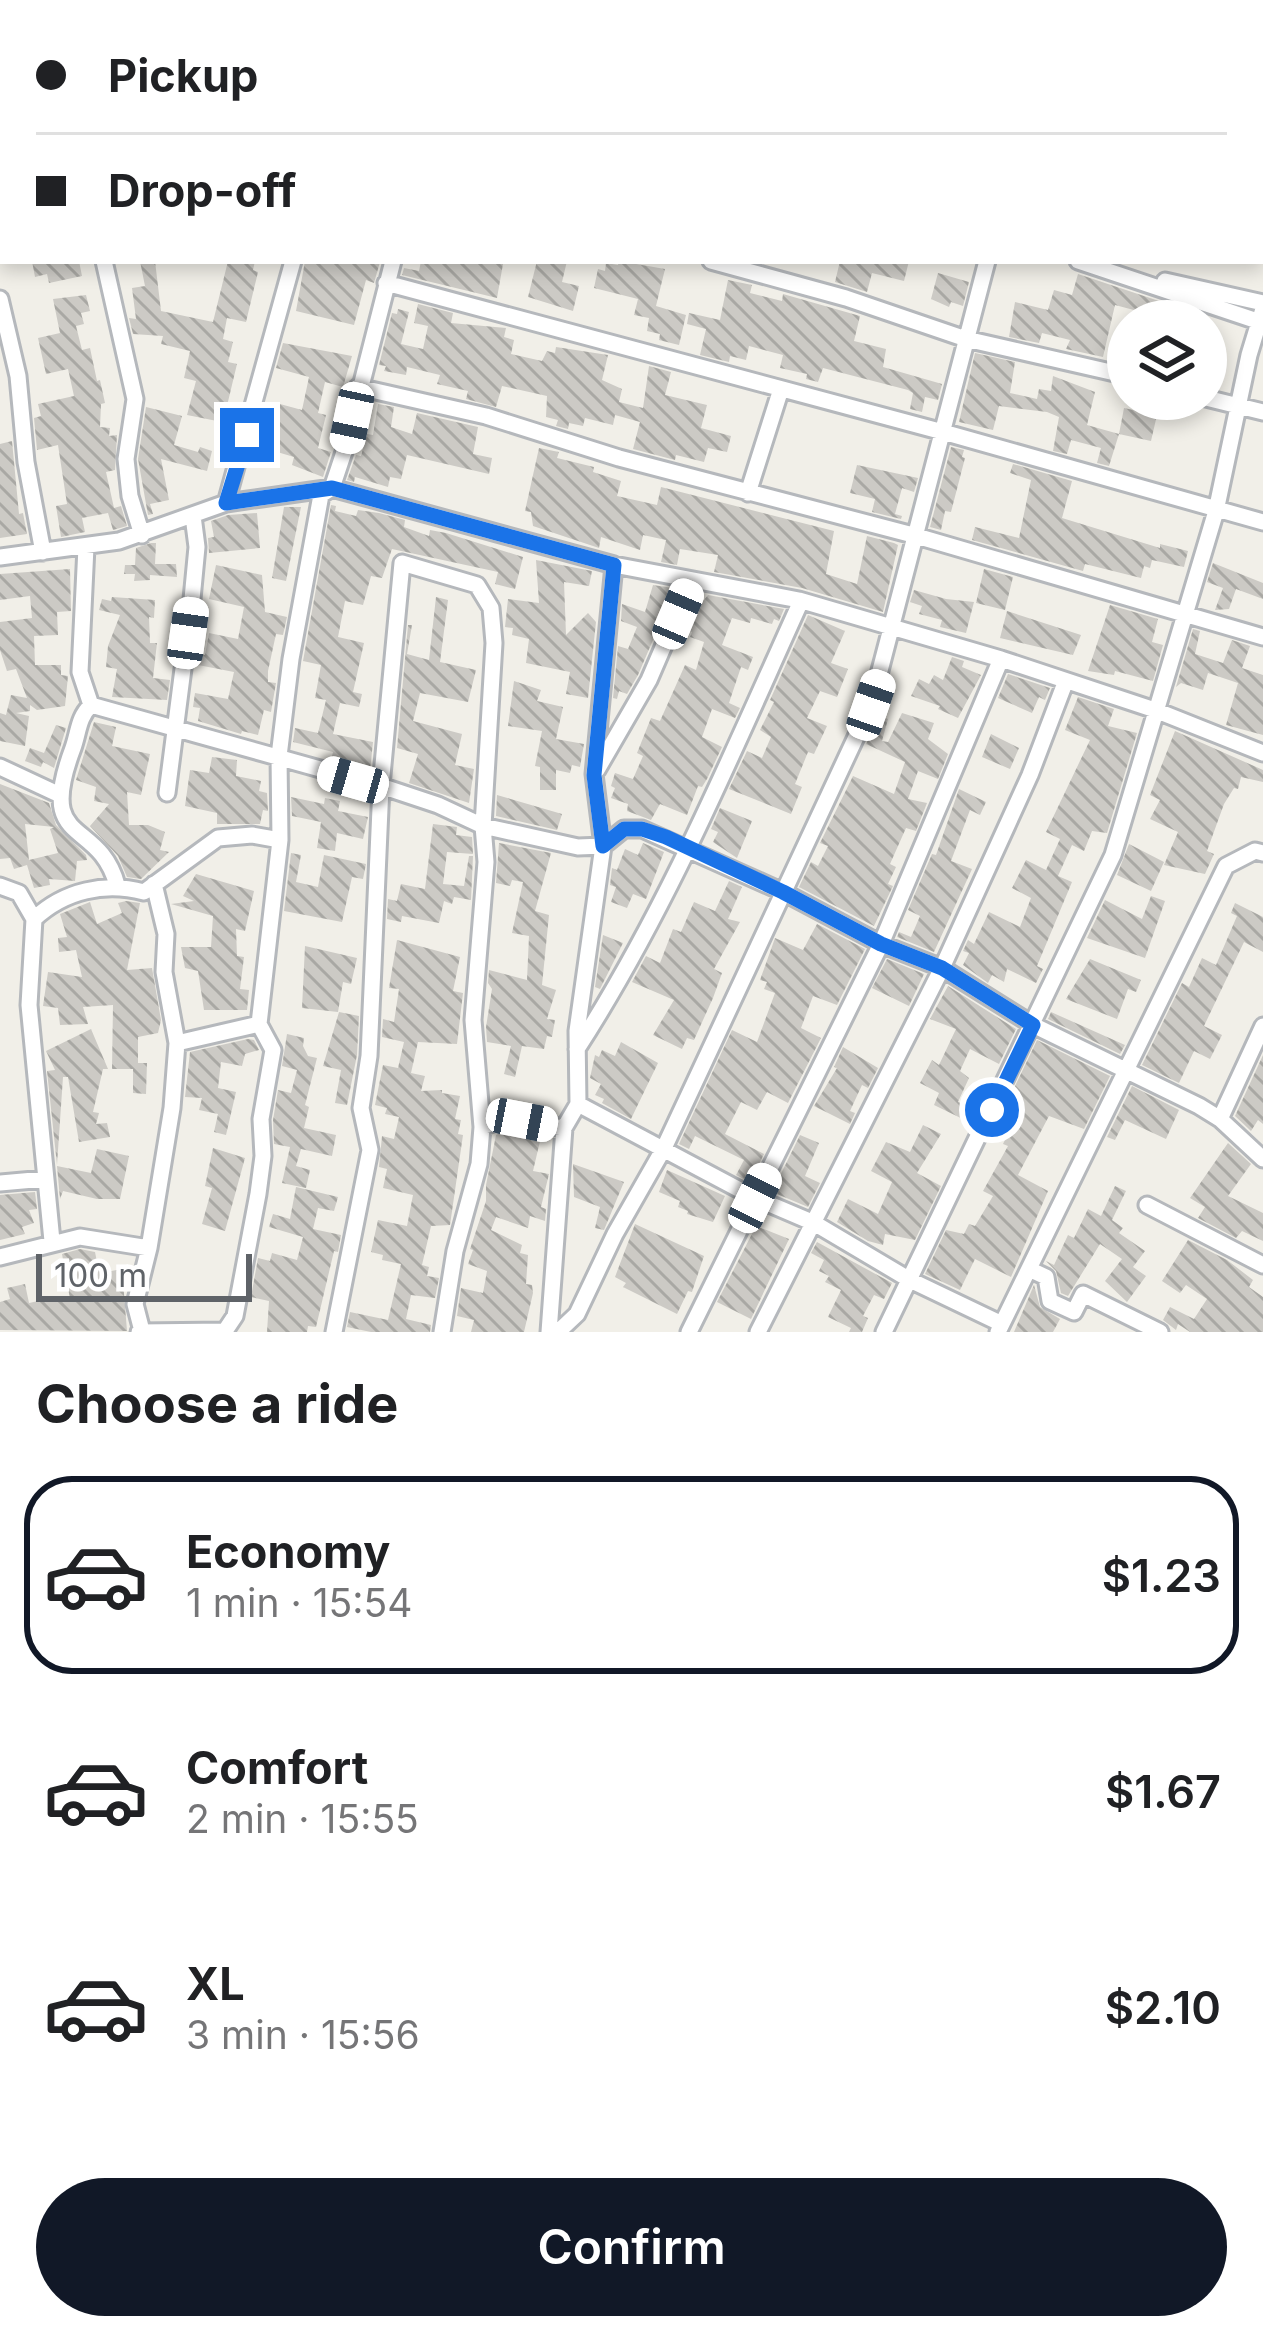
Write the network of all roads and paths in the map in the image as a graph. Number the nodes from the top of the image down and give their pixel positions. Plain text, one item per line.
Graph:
1 (105, 264) edge
2 (292, 264) edge
3 (392, 264) edge
4 (722, 264) edge
5 (986, 264) edge
6 (1092, 264) edge
7 (1095, 264) edge
8 (386, 283) junction
9 (0, 299) edge
10 (1263, 306) edge
11 (1263, 323) edge
12 (966, 338) junction
13 (1107, 371) edge
14 (358, 387) junction
15 (781, 389) junction
16 (1227, 404) edge
17 (1238, 407) junction
18 (1263, 412) edge
19 (943, 432) junction
20 (332, 488) junction
21 (748, 493) junction
22 (226, 503) junction
23 (1216, 511) junction
24 (193, 516) junction
25 (1263, 523) edge
26 (142, 535) junction
27 (913, 535) junction
28 (86, 547) junction
29 (43, 552) junction
30 (0, 557) edge
31 (614, 565) junction
32 (692, 580) junction
33 (801, 601) junction
34 (1182, 612) junction
35 (890, 629) junction
36 (1263, 637) edge
37 (1001, 659) junction
38 (1065, 682) junction
39 (91, 705) junction
40 (1154, 710) junction
41 (178, 728) junction
42 (1263, 753) edge
43 (279, 756) junction
44 (0, 767) edge
45 (594, 775) junction
46 (381, 786) junction
47 (167, 793) dead end
48 (60, 795) junction
49 (483, 826) junction
50 (280, 840) junction
51 (603, 846) junction
52 (689, 848) junction
53 (1263, 853) edge
54 (154, 884) junction
55 (117, 885) junction
56 (0, 886) edge
57 (783, 892) junction
58 (34, 919) junction
59 (881, 944) junction
60 (942, 968) junction
61 (259, 1024) junction
62 (1033, 1025) junction
63 (1262, 1032) edge
64 (177, 1043) junction
65 (575, 1052) junction
66 (1129, 1069) junction
67 (578, 1104) junction
68 (1220, 1119) junction
69 (482, 1127) junction
70 (564, 1128) junction
71 (664, 1148) junction
72 (1263, 1159) edge
73 (45, 1179) junction
74 (0, 1183) edge
75 (755, 1198) junction
76 (1147, 1205) dead end
77 (814, 1223) junction
78 (52, 1241) junction
79 (149, 1248) junction
80 (0, 1257) edge
81 (1263, 1265) edge
82 (1029, 1269) junction
83 (910, 1280) junction
84 (1000, 1328) edge
85 (140, 1332) edge
86 (334, 1332) edge
87 (442, 1332) edge
88 (554, 1332) edge
89 (689, 1332) edge
90 (758, 1332) edge
91 (884, 1332) edge
92 (1160, 1332) edge

1 - 26 street
2 - 22 street
3 - 8 street
4 - 12 street
5 - 12 street
6 - 11 street
7 - 10 street
8 - 14 street
8 - 15 street
9 - 29 street
10 - 17 street
12 - 13 street
12 - 19 street
14 - 20 street
14 - 21 street
15 - 19 street
15 - 21 street
16 - 17 street
17 - 18 street
17 - 23 street
19 - 23 street
19 - 27 street
20 - 22 street
20 - 31 street
20 - 43 street
21 - 27 street
22 - 24 street
23 - 25 street
23 - 34 street
24 - 26 street
24 - 41 street
26 - 28 street
27 - 34 street
27 - 35 street
28 - 29 street
28 - 39 street
29 - 30 street
31 - 32 street
31 - 45 street
32 - 33 street
32 - 45 street
33 - 35 street
33 - 52 street
34 - 36 street
34 - 40 street
35 - 37 street
35 - 57 street
37 - 38 street
37 - 59 street
38 - 40 street
38 - 60 street
39 - 41 street
39 - 48 street
40 - 42 street
40 - 62 street
41 - 43 street
41 - 47 street
43 - 46 street
43 - 50 street
44 - 48 street
45 - 51 street
46 - 49 street
46 - 49 street
46 - 86 street
48 - 55 street
49 - 51 street
49 - 69 street
50 - 54 street
50 - 61 street
51 - 52 street
51 - 65 street
52 - 57 street
52 - 65 street
53 - 66 street
54 - 55 street
54 - 64 street
55 - 58 street
56 - 58 street
57 - 59 street
57 - 71 street
58 - 73 street
59 - 60 street
59 - 75 street
60 - 62 street
60 - 77 street
61 - 64 street
61 - 85 street
62 - 66 street
62 - 83 street
63 - 68 street
64 - 79 street
65 - 67 street
66 - 68 street
66 - 82 street
67 - 70 street
67 - 71 street
68 - 72 street
69 - 70 street
69 - 87 street
70 - 88 street
71 - 75 street
71 - 88 street
73 - 74 street
73 - 78 street
75 - 77 street
75 - 89 street
76 - 81 street
77 - 83 street
77 - 90 street
78 - 79 street
78 - 80 street
79 - 85 street
82 - 84 street
82 - 92 street
83 - 84 street
83 - 91 street

